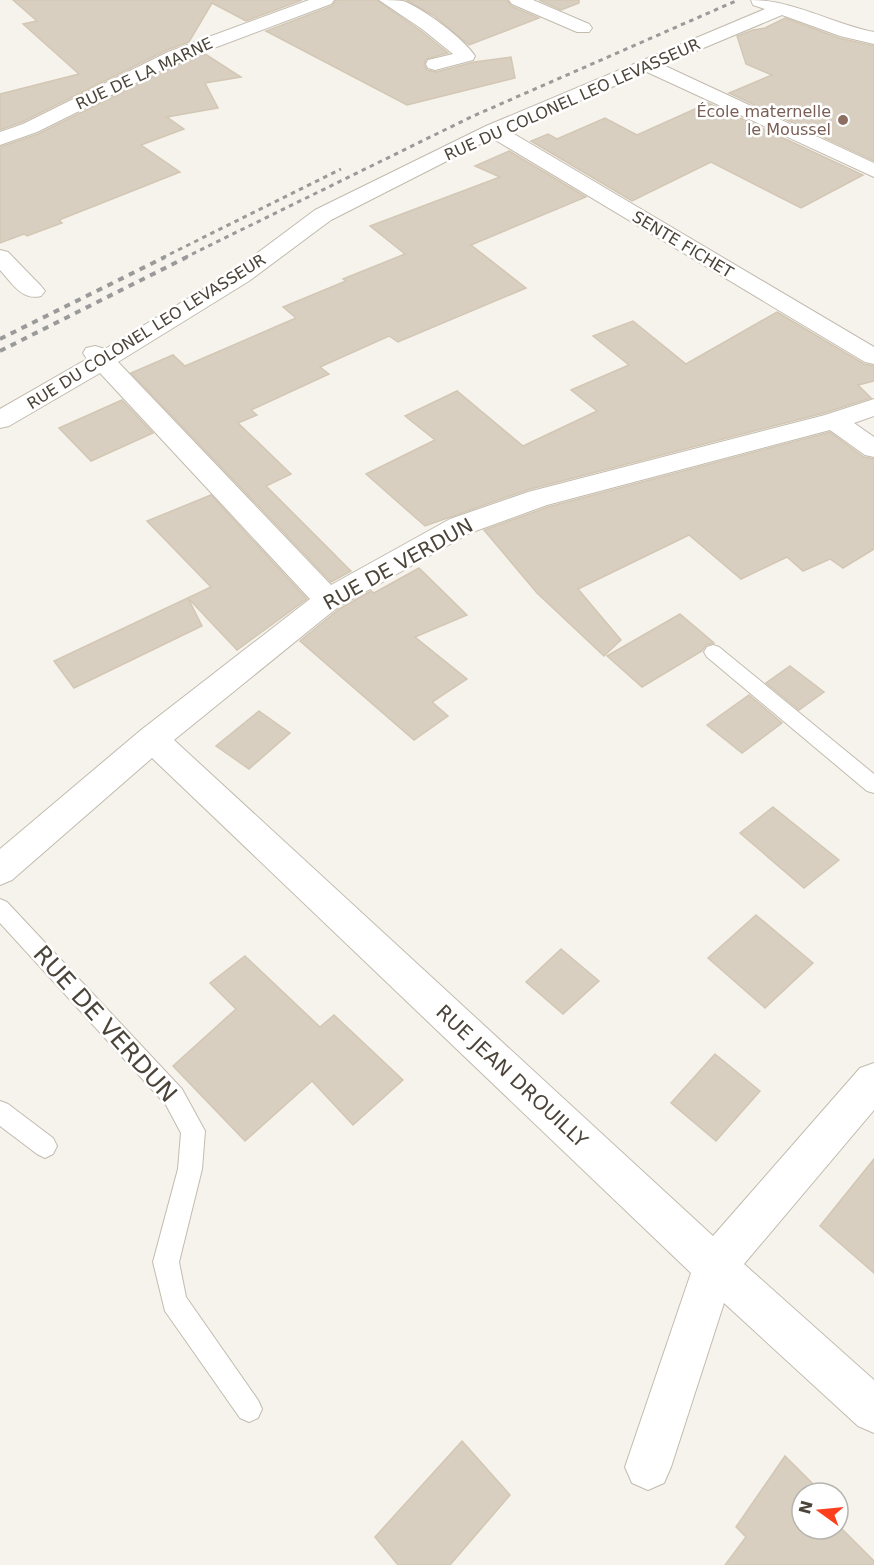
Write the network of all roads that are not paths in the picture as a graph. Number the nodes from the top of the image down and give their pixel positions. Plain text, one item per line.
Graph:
1 (325, 0) edge
2 (388, 0) edge
3 (518, 0) edge
4 (756, 0) edge
5 (779, 10) junction
6 (583, 28) dead end
7 (874, 38) edge
8 (435, 64) dead end
9 (647, 65) junction
10 (493, 130) junction
11 (0, 139) edge
12 (874, 171) edge
13 (0, 257) edge
14 (33, 291) dead end
15 (874, 357) edge
16 (98, 358) junction
17 (874, 407) edge
18 (0, 420) edge
19 (834, 421) junction
20 (874, 449) edge
21 (328, 600) junction
22 (713, 652) dead end
23 (152, 739) junction
24 (874, 785) edge
25 (0, 870) edge
26 (0, 908) edge
27 (874, 1081) edge
28 (0, 1112) edge
29 (45, 1146) dead end
30 (715, 1266) junction
31 (249, 1409) dead end
32 (874, 1410) edge
33 (648, 1467) dead end

1 - 11 street, RUE DE LA MARNE
2 - 8 street
3 - 6 street
4 - 5 street
5 - 7 street
5 - 9 street, RUE DU COLONEL LEO LEVASSEUR
9 - 10 street, RUE DU COLONEL LEO LEVASSEUR
9 - 12 street
10 - 15 street, SENTE FICHET
10 - 16 street, RUE DU COLONEL LEO LEVASSEUR
13 - 14 street
16 - 18 street, RUE DU COLONEL LEO LEVASSEUR
16 - 21 street
17 - 19 street, RUE DE VERDUN
19 - 20 street
19 - 21 street, RUE DE VERDUN
21 - 23 street, RUE DE VERDUN
22 - 24 lane
23 - 25 street, RUE DE VERDUN
23 - 30 street, RUE JEAN DROUILLY
26 - 31 lane, RUE DE VERDUN
27 - 30 street
28 - 29 lane
30 - 32 street, RUE JEAN DROUILLY
30 - 33 street

